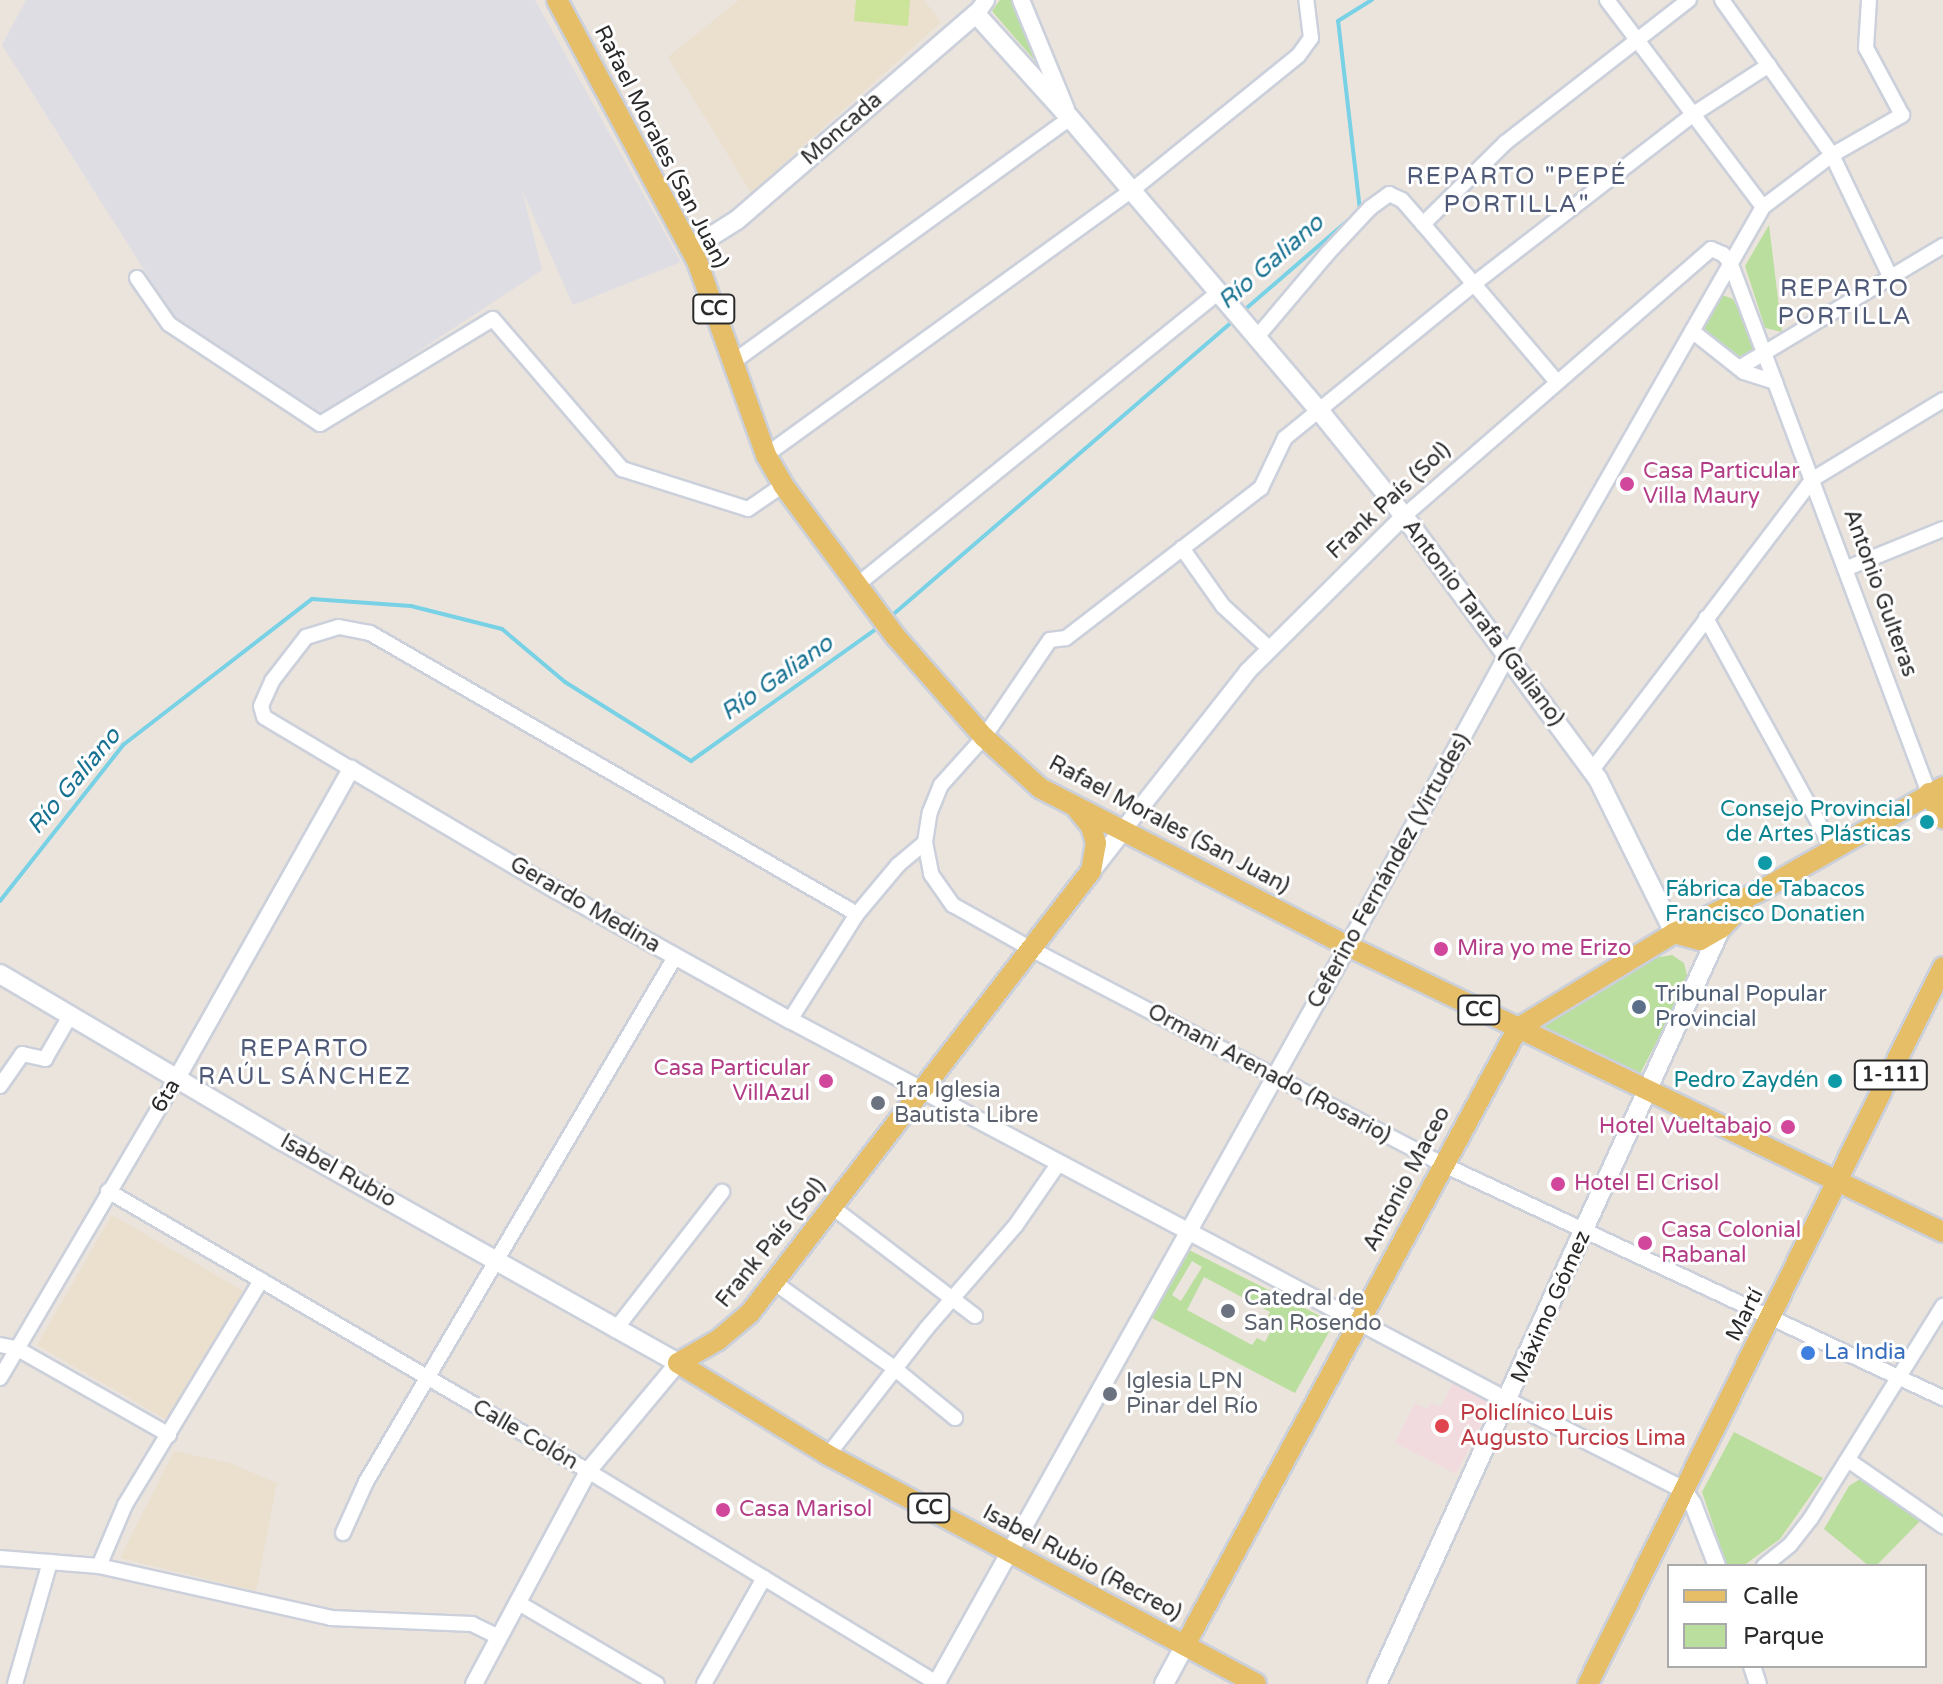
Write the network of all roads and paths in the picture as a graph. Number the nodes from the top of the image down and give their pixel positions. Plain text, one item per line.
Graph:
1 (557, 0) edge
2 (1021, 0) edge
3 (1306, 0) edge
4 (1607, 0) edge
5 (1689, 0) edge
6 (1722, 0) edge
7 (1869, 0) edge
8 (981, 7) edge
9 (1635, 40) junction
10 (1046, 63) junction
11 (1769, 65) junction
12 (1029, 72) junction
13 (1695, 113) junction
14 (1070, 118) junction
15 (1832, 155) junction
16 (1131, 191) junction
17 (1763, 207) junction
18 (1423, 224) junction
19 (1943, 246) edge
20 (691, 249) junction
21 (1727, 258) junction
22 (1890, 276) junction
23 (137, 278) dead end
24 (1475, 283) junction
25 (1218, 293) junction
26 (1692, 331) junction
27 (1252, 332) junction
28 (1763, 351) junction
29 (733, 362) junction
30 (1739, 368) junction
31 (1557, 382) junction
32 (1775, 382) junction
33 (1943, 400) edge
34 (1318, 409) junction
35 (766, 455) junction
36 (1813, 479) junction
37 (783, 485) junction
38 (1404, 516) junction
39 (1943, 529) edge
40 (1182, 548) junction
41 (1845, 569) junction
42 (857, 585) junction
43 (1706, 618) junction
44 (1270, 649) junction
45 (1507, 655) junction
46 (984, 737) junction
47 (351, 769) junction
48 (1592, 770) junction
49 (1936, 790) edge
50 (1073, 805) junction
51 (1943, 818) edge
52 (1123, 830) junction
53 (925, 842) junction
54 (1833, 849) junction
55 (1091, 871) junction
56 (1758, 892) junction
57 (857, 914) junction
58 (1721, 928) junction
59 (1674, 933) junction
60 (1348, 946) junction
61 (1031, 949) junction
62 (675, 957) junction
63 (1943, 967) edge
64 (0, 974) edge
65 (70, 1016) junction
66 (790, 1020) junction
67 (1518, 1028) junction
68 (1275, 1077) junction
69 (177, 1078) junction
70 (0, 1086) edge
71 (1649, 1089) junction
72 (920, 1090) junction
73 (1059, 1163) junction
74 (1442, 1164) junction
75 (1839, 1182) junction
76 (108, 1191) junction
77 (722, 1192) dead end
78 (832, 1207) junction
79 (1585, 1231) junction
80 (1186, 1232) junction
81 (1943, 1232) edge
82 (495, 1261) junction
83 (261, 1280) junction
84 (775, 1283) junction
85 (953, 1297) junction
86 (1943, 1306) edge
87 (975, 1316) dead end
88 (1770, 1319) junction
89 (1358, 1321) junction
90 (615, 1330) junction
91 (0, 1345) edge
92 (16, 1348) junction
93 (678, 1363) junction
94 (894, 1368) junction
95 (0, 1378) edge
96 (1899, 1378) junction
97 (427, 1379) junction
98 (1943, 1398) edge
99 (1508, 1401) junction
100 (955, 1418) dead end
101 (169, 1435) junction
102 (828, 1455) junction
103 (1848, 1460) junction
104 (588, 1471) junction
105 (1684, 1490) junction
106 (1943, 1526) edge
107 (343, 1533) dead end
108 (1009, 1550) junction
109 (0, 1558) edge
110 (50, 1562) junction
111 (1716, 1564) edge
112 (1766, 1564) edge
113 (99, 1566) junction
114 (764, 1578) junction
115 (517, 1602) junction
116 (499, 1637) junction
117 (1185, 1645) junction
118 (15, 1684) edge
119 (474, 1684) edge
120 (657, 1684) edge
121 (704, 1684) edge
122 (937, 1684) edge
123 (1164, 1684) edge
124 (1256, 1684) edge
125 (1377, 1684) edge
126 (1588, 1684) edge

1 - 20 main road, Rafael Morales (San Juan) / CC
2 - 10 street, Antonio Tarafa (Galiano)
3 - 16 street
4 - 9 street
5 - 9 street
6 - 11 street
7 - 15 street, Ceferino Fernández (Virtudes)
8 - 12 main road, Antonio Tarafa (Galiano)
8 - 20 main road, Moncada
9 - 13 street
9 - 18 street
10 - 12 street
10 - 14 street, Antonio Tarafa (Galiano)
11 - 13 street
11 - 15 street
12 - 14 main road, Antonio Tarafa (Galiano)
13 - 17 street
13 - 24 street
14 - 16 main road, Antonio Tarafa (Galiano)
14 - 29 street
15 - 17 street, Ceferino Fernández (Virtudes)
15 - 22 street
16 - 25 main road, Antonio Tarafa (Galiano)
16 - 35 street
17 - 21 street, Ceferino Fernández (Virtudes)
18 - 24 street
18 - 27 street
19 - 22 street
20 - 29 main road, Rafael Morales (San Juan) / CC
21 - 26 street, Ceferino Fernández (Virtudes)
21 - 28 street, Antonio Gulteras
21 - 31 street, Frank País (Sol)
22 - 28 street
23 - 37 street
24 - 31 street
24 - 34 street
25 - 27 main road, Antonio Tarafa (Galiano)
25 - 42 street
26 - 30 street
26 - 45 street, Ceferino Fernández (Virtudes)
27 - 34 main road, Antonio Tarafa (Galiano)
28 - 30 street
28 - 32 street, Antonio Gulteras
29 - 35 main road, Rafael Morales (San Juan) / CC
30 - 32 street
31 - 38 street, Frank País (Sol)
32 - 36 street, Antonio Gulteras
33 - 36 street
34 - 38 main road, Antonio Tarafa (Galiano)
34 - 40 street
35 - 37 main road, Rafael Morales (San Juan) / CC
36 - 41 street, Antonio Gulteras
36 - 43 street
37 - 42 main road, Rafael Morales (San Juan) / CC
38 - 44 street, Frank País (Sol)
38 - 45 main road, Antonio Tarafa (Galiano)
39 - 41 street
40 - 44 street
40 - 46 street
41 - 49 street, Antonio Gulteras
42 - 46 main road, Rafael Morales (San Juan) / CC
43 - 48 street
43 - 54 street
44 - 52 street, Frank País (Sol)
45 - 48 main road, Antonio Tarafa (Galiano)
45 - 60 street, Ceferino Fernández (Virtudes)
46 - 50 main road, Rafael Morales (San Juan) / CC
46 - 53 street
47 - 57 street, Gerardo Medina
47 - 62 street, Gerardo Medina
47 - 69 street, 6ta
48 - 59 main road, Antonio Tarafa (Galiano)
49 - 51 main road, Antonio Gulteras
49 - 54 main road, Antonio Maceo
50 - 52 main road, Rafael Morales (San Juan) / CC
50 - 55 main road
52 - 55 main road
52 - 60 main road, Rafael Morales (San Juan) / CC
53 - 57 street
53 - 61 street
54 - 56 main road, Antonio Maceo
55 - 61 main road, Frank País (Sol)
56 - 58 main road, Antonio Maceo
56 - 59 main road, Antonio Maceo
57 - 66 street
58 - 59 main road
58 - 71 main road, Máximo Gómez
59 - 67 main road, Antonio Maceo
60 - 67 main road, Rafael Morales (San Juan) / CC
60 - 68 street, Ceferino Fernández (Virtudes)
61 - 68 street, Ormani Arenado (Rosario)
61 - 72 main road, Frank País (Sol)
62 - 66 street, Gerardo Medina
62 - 82 street
63 - 75 main road, Martí / 1-111
64 - 65 main road, Isabel Rubio
65 - 69 main road, Isabel Rubio
65 - 70 street
66 - 72 street, Gerardo Medina
67 - 71 main road, Rafael Morales (San Juan) / CC
67 - 74 main road, Antonio Maceo
68 - 74 street, Ormani Arenado (Rosario)
68 - 80 street, Ceferino Fernández (Virtudes)
69 - 76 street, 6ta
69 - 82 main road, Isabel Rubio
71 - 75 main road, Rafael Morales (San Juan) / CC
71 - 79 main road, Máximo Gómez
72 - 73 street, Gerardo Medina
72 - 78 main road, Frank País (Sol)
73 - 80 street, Gerardo Medina
73 - 85 street
74 - 79 street, Ormani Arenado (Rosario)
74 - 89 main road, Antonio Maceo
75 - 81 main road, Rafael Morales (San Juan) / CC
75 - 88 main road, Martí
76 - 83 street, Calle Colón
76 - 92 street, 6ta
77 - 90 street
78 - 84 main road, Frank País (Sol)
78 - 85 street
79 - 88 street, Ormani Arenado (Rosario)
79 - 99 main road, Máximo Gómez
80 - 89 street, Gerardo Medina
80 - 108 street, Ceferino Fernández (Virtudes)
82 - 90 main road, Isabel Rubio
82 - 97 street
83 - 97 street, Calle Colón
83 - 101 street
84 - 93 main road, Frank País (Sol)
84 - 94 street
85 - 87 street
85 - 94 street
86 - 96 street
88 - 96 street, Ormani Arenado (Rosario)
88 - 105 main road, Martí
89 - 99 street, Gerardo Medina
89 - 117 main road, Antonio Maceo
90 - 93 main road, Isabel Rubio
91 - 92 street
92 - 95 street, 6ta
92 - 101 street
93 - 102 main road, Isabel Rubio (Recreo) / CC
93 - 104 street, Frank País (Sol)
94 - 100 street
94 - 102 street
96 - 98 street, Ormani Arenado (Rosario)
96 - 103 street
97 - 104 street, Calle Colón
97 - 107 street
99 - 105 street, Gerardo Medina
99 - 125 main road, Máximo Gómez
101 - 113 street
102 - 108 main road, Isabel Rubio (Recreo) / CC
103 - 106 street
103 - 112 street
104 - 114 street, Calle Colón
104 - 115 street, Frank País (Sol)
105 - 111 street
105 - 126 main road, Martí
108 - 117 main road, Isabel Rubio (Recreo) / CC
108 - 122 street, Ceferino Fernández (Virtudes)
109 - 110 street
110 - 113 street
110 - 118 street
113 - 116 street
114 - 121 street
114 - 122 street, Calle Colón
115 - 116 street, Frank País (Sol)
115 - 120 street
116 - 119 street, Frank País (Sol)
117 - 123 main road, Antonio Maceo
117 - 124 main road, Isabel Rubio (Recreo) / CC

